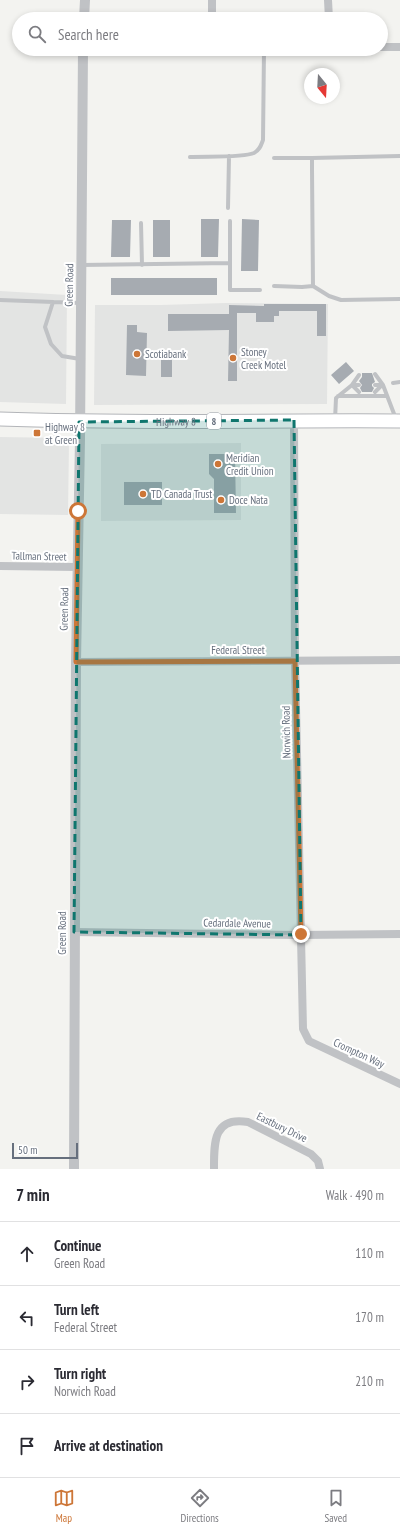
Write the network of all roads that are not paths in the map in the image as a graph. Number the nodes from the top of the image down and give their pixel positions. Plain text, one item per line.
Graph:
1 (85, 0) edge
2 (212, 0) edge
3 (328, 0) edge
4 (84, 12) edge
5 (212, 12) edge
6 (329, 12) edge
7 (388, 47) edge
8 (400, 47) edge
9 (83, 56) edge
10 (264, 56) edge
11 (190, 156) dead end
12 (229, 156) junction
13 (400, 156) edge
14 (274, 158) dead end
15 (312, 158) junction
16 (228, 208) dead end
17 (230, 221) dead end
18 (141, 223) dead end
19 (230, 263) junction
20 (142, 265) junction
21 (81, 266) junction
22 (274, 286) dead end
23 (313, 286) junction
24 (260, 290) dead end
25 (400, 299) edge
26 (0, 300) edge
27 (53, 302) junction
28 (80, 303) junction
29 (80, 359) junction
30 (359, 374) dead end
31 (375, 374) dead end
32 (400, 382) edge
33 (393, 383) dead end
34 (352, 385) junction
35 (382, 385) junction
36 (338, 396) junction
37 (387, 396) junction
38 (0, 419) edge
39 (294, 420) junction
40 (335, 420) junction
41 (399, 421) edge
42 (80, 422) junction
43 (0, 566) edge
44 (77, 567) junction
45 (400, 660) edge
46 (295, 661) junction
47 (76, 662) junction
48 (74, 932) junction
49 (301, 934) junction
50 (400, 934) edge
51 (309, 1041) joint
52 (400, 1084) edge
53 (74, 1169) edge
54 (214, 1169) edge
55 (320, 1169) edge

1 - 4 street
2 - 5 street
3 - 6 street
7 - 8 street
9 - 21 street, Green Road
10 - 12 lane
11 - 12 lane
12 - 16 lane
13 - 15 lane
14 - 15 lane
15 - 23 lane
17 - 19 lane
18 - 20 lane
19 - 20 lane
19 - 24 lane
20 - 21 lane
21 - 28 street, Green Road
22 - 23 lane
23 - 25 lane
26 - 27 lane
27 - 28 lane
27 - 29 lane
28 - 29 street, Green Road
29 - 42 street, Green Road
30 - 34 lane
31 - 35 lane
32 - 33 lane
34 - 34 lane
34 - 36 lane
35 - 35 lane
35 - 37 lane
36 - 37 lane
36 - 40 lane
37 - 41 lane
38 - 42 main road, Highway 8 / 8
39 - 40 main road, Highway 8 / 8
39 - 42 main road, Highway 8 / 8
39 - 46 street, Norwich Road
40 - 41 main road, Highway 8 / 8
42 - 44 street, Green Road
43 - 44 street, Tallman Street
44 - 47 street, Green Road
45 - 46 street, Federal Street
46 - 47 street, Federal Street
46 - 49 street, Norwich Road
47 - 48 street, Green Road
48 - 49 street, Cedardale Avenue
48 - 53 street, Green Road
49 - 50 street, Cedardale Avenue
49 - 51 street, Norwich Road
51 - 52 street, Crompton Way
54 - 55 street, Eastbury Drive

